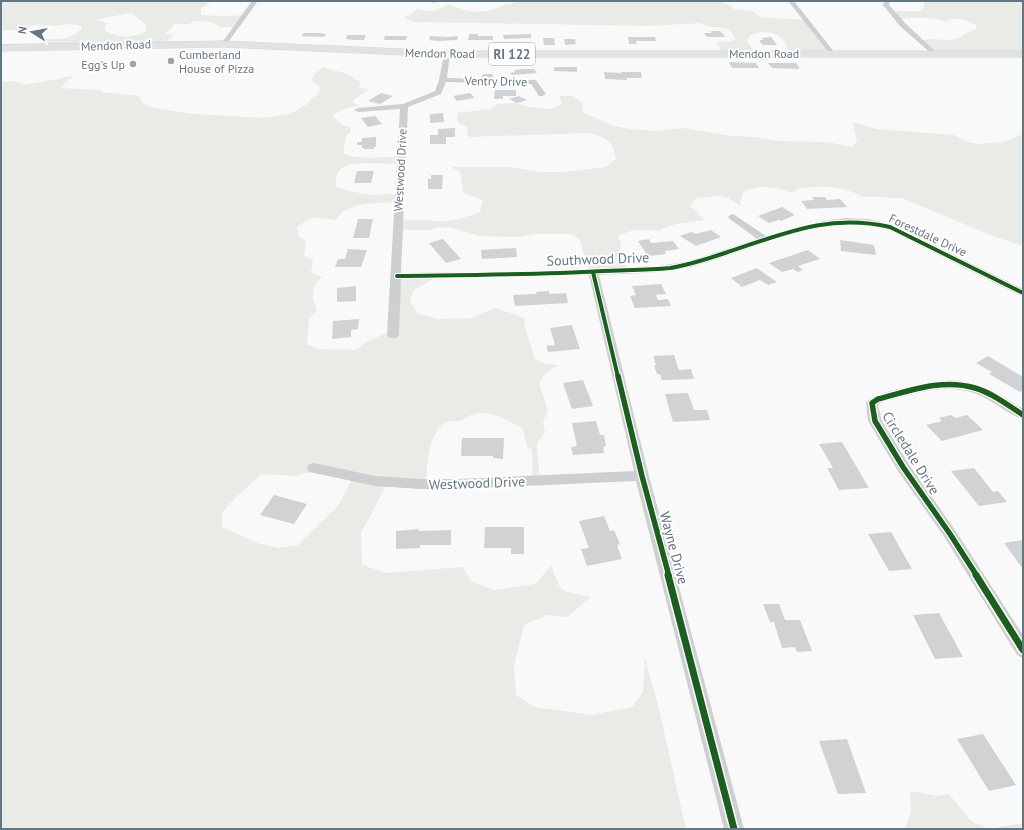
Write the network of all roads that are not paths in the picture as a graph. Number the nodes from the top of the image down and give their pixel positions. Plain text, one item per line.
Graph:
1 (255, 1) edge
2 (791, 1) edge
3 (887, 1) edge
4 (224, 44) junction
5 (1, 48) edge
6 (832, 53) junction
7 (447, 54) junction
8 (935, 54) junction
9 (1023, 54) edge
10 (443, 80) junction
11 (542, 94) dead end
12 (404, 106) junction
13 (358, 110) dead end
14 (733, 217) dead end
15 (795, 231) joint
16 (765, 240) junction
17 (593, 272) junction
18 (397, 276) junction
19 (1023, 293) edge
20 (393, 335) dead end
21 (1023, 415) edge
22 (314, 468) dead end
23 (642, 476) junction
24 (1023, 650) edge
25 (734, 829) edge

1 - 4 street
2 - 6 street
3 - 8 street
4 - 5 main road, Mendon Road / RI 122
4 - 7 main road, Mendon Road / RI 122
6 - 7 main road, Mendon Road / RI 122
6 - 8 main road, Mendon Road / RI 122
7 - 10 street
8 - 9 main road, Mendon Road / RI 122
10 - 11 street, Ventry Drive
10 - 12 street
12 - 13 street
12 - 18 street, Westwood Drive
14 - 16 street
15 - 16 street, Southwood Drive
15 - 19 street, Forestdale Drive
16 - 17 street, Southwood Drive
17 - 18 street, Southwood Drive
17 - 23 street, Wayne Drive
18 - 20 street, Westwood Drive
21 - 24 street, Circledale Drive
22 - 23 street, Westwood Drive
23 - 25 street, Wayne Drive

